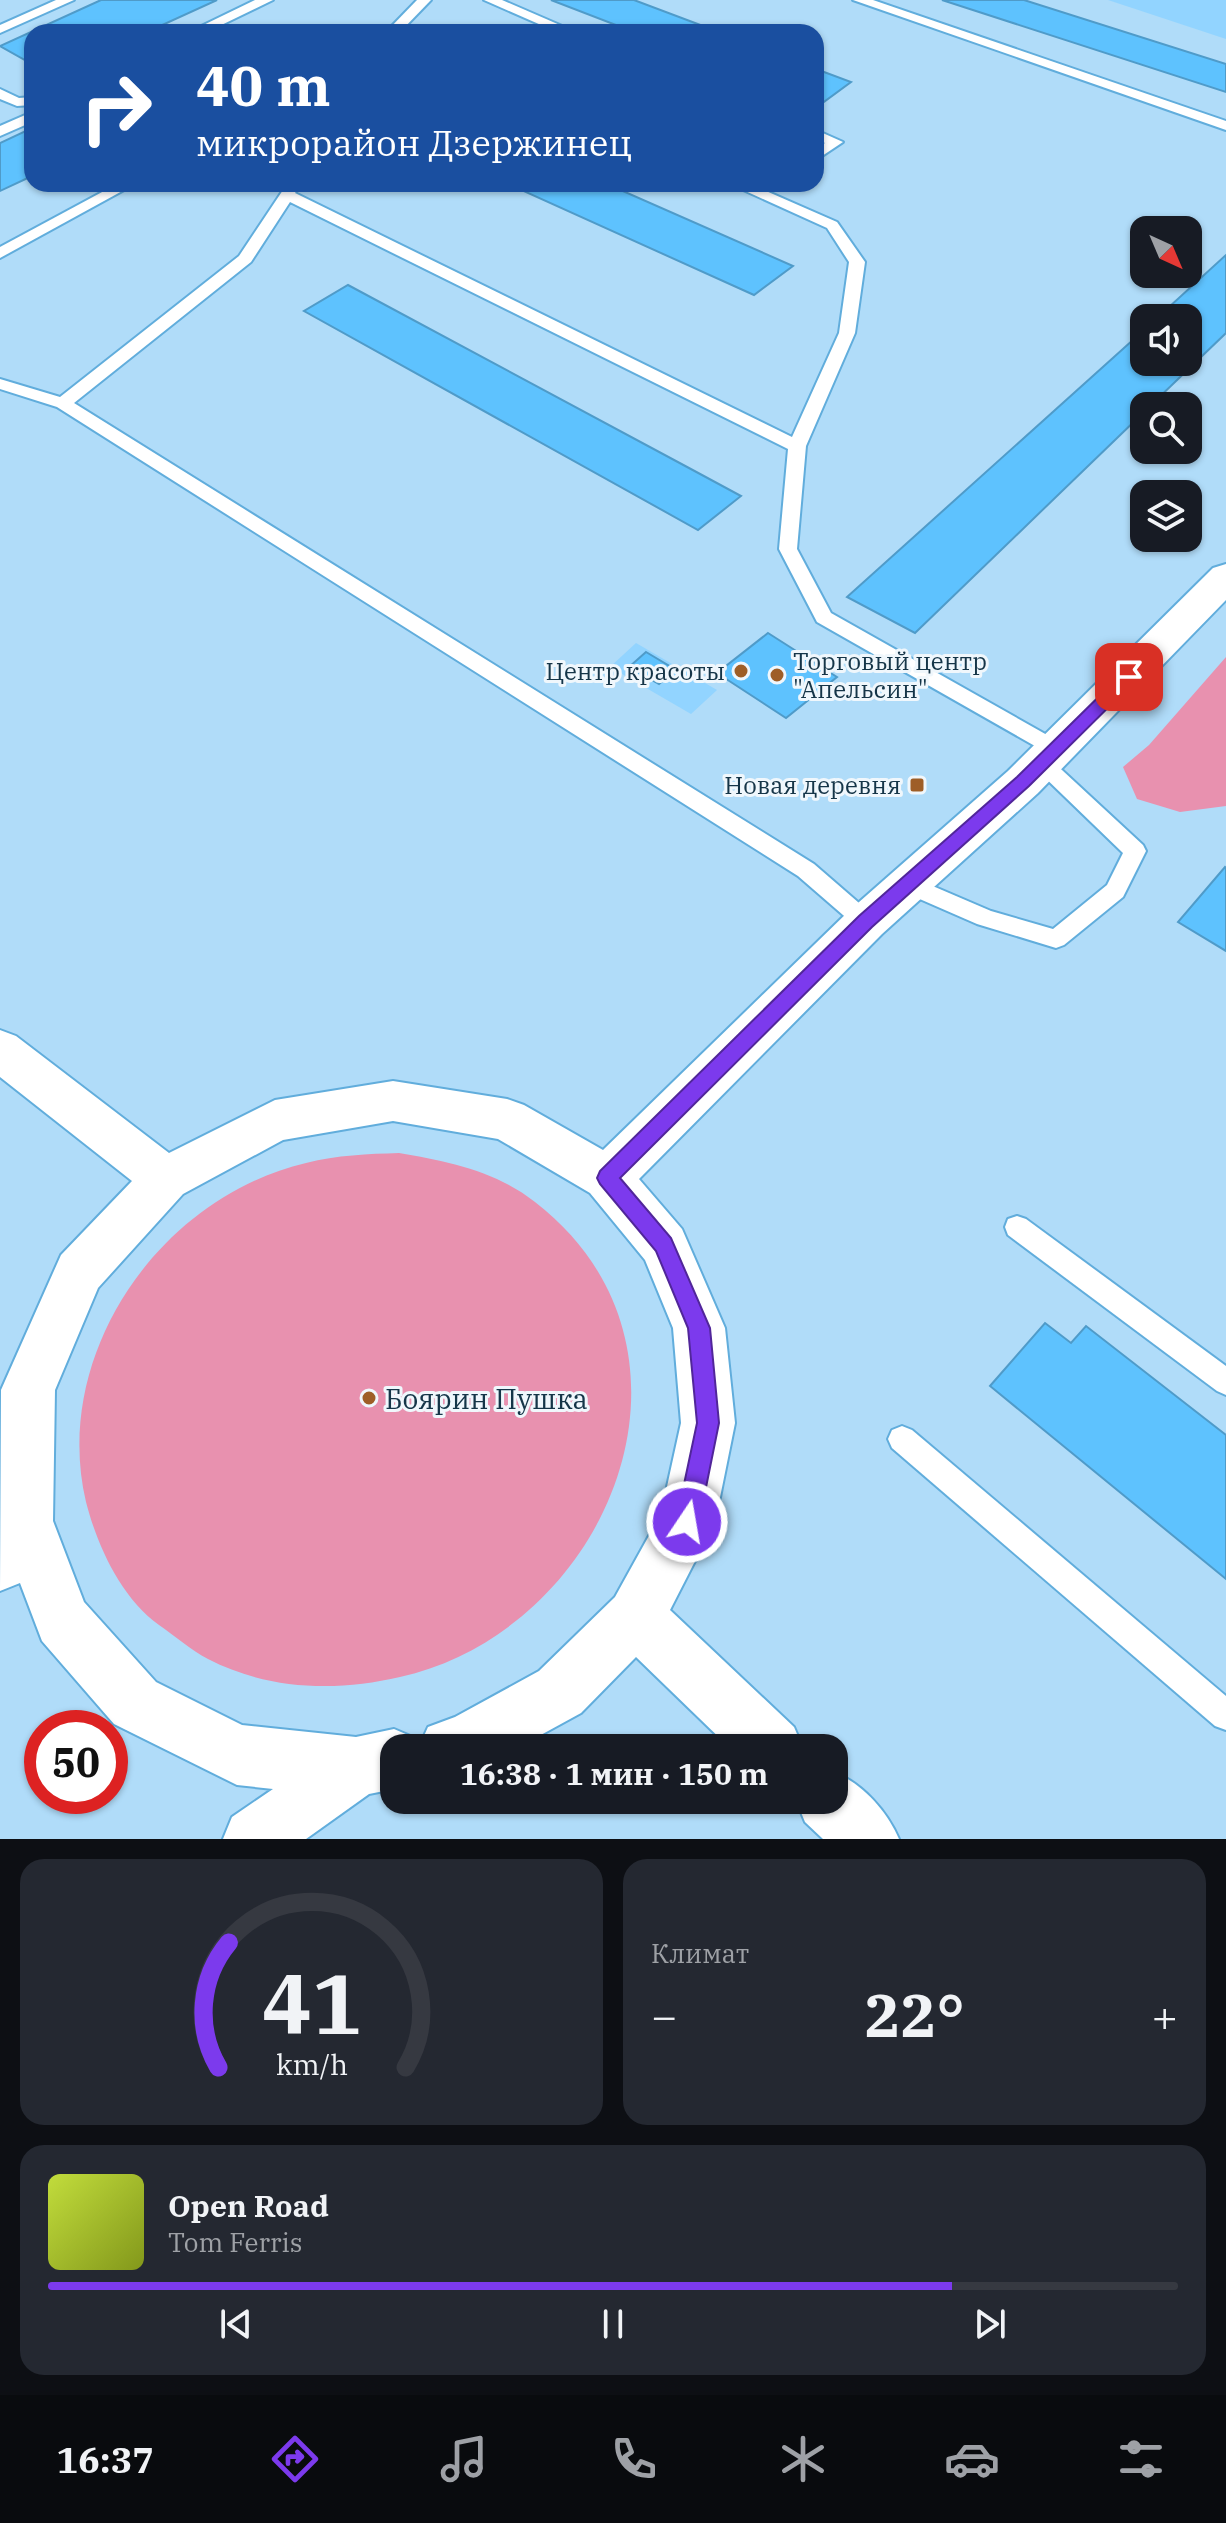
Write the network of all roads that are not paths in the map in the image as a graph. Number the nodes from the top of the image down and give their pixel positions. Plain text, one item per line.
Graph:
1 (67, 0) edge
2 (266, 0) edge
3 (424, 0) edge
4 (491, 0) edge
5 (860, 0) edge
6 (214, 24) edge
7 (401, 24) edge
8 (550, 24) edge
9 (0, 30) edge
10 (0, 93) edge
11 (24, 102) edge
12 (24, 120) edge
13 (1226, 126) edge
14 (0, 132) edge
15 (824, 137) edge
16 (824, 150) edge
17 (113, 192) edge
18 (289, 192) edge
19 (294, 192) edge
20 (755, 192) edge
21 (766, 192) edge
22 (762, 195) junction
23 (0, 253) edge
24 (0, 384) edge
25 (63, 403) junction
26 (797, 446) junction
27 (1226, 577) edge
28 (1049, 756) junction
29 (907, 884) junction
30 (866, 922) junction
31 (0, 1050) edge
32 (607, 1178) junction
33 (166, 1179) junction
34 (1017, 1227) dead end
35 (1226, 1382) edge
36 (902, 1439) dead end
37 (12, 1542) edge
38 (635, 1617) junction
39 (1226, 1715) edge
40 (483, 1734) edge
41 (758, 1734) edge
42 (375, 1763) edge
43 (842, 1814) edge
44 (254, 1839) edge
45 (868, 1839) edge

1 - 9 lane
2 - 6 lane
3 - 7 lane
4 - 8 lane
5 - 13 lane
10 - 11 lane
12 - 14 lane
15 - 16 lane
17 - 23 lane
18 - 25 lane
19 - 26 lane
20 - 22 lane
21 - 22 lane
22 - 26 lane
24 - 25 lane
25 - 30 lane
26 - 28 lane
27 - 28 main road
28 - 29 main road
28 - 29 lane
29 - 30 main road
30 - 32 main road
31 - 33 main road
32 - 33 main road
32 - 38 main road
33 - 37 main road
34 - 35 lane
36 - 39 lane
37 - 42 main road
38 - 40 main road
38 - 41 main road
42 - 44 main road
43 - 45 main road

